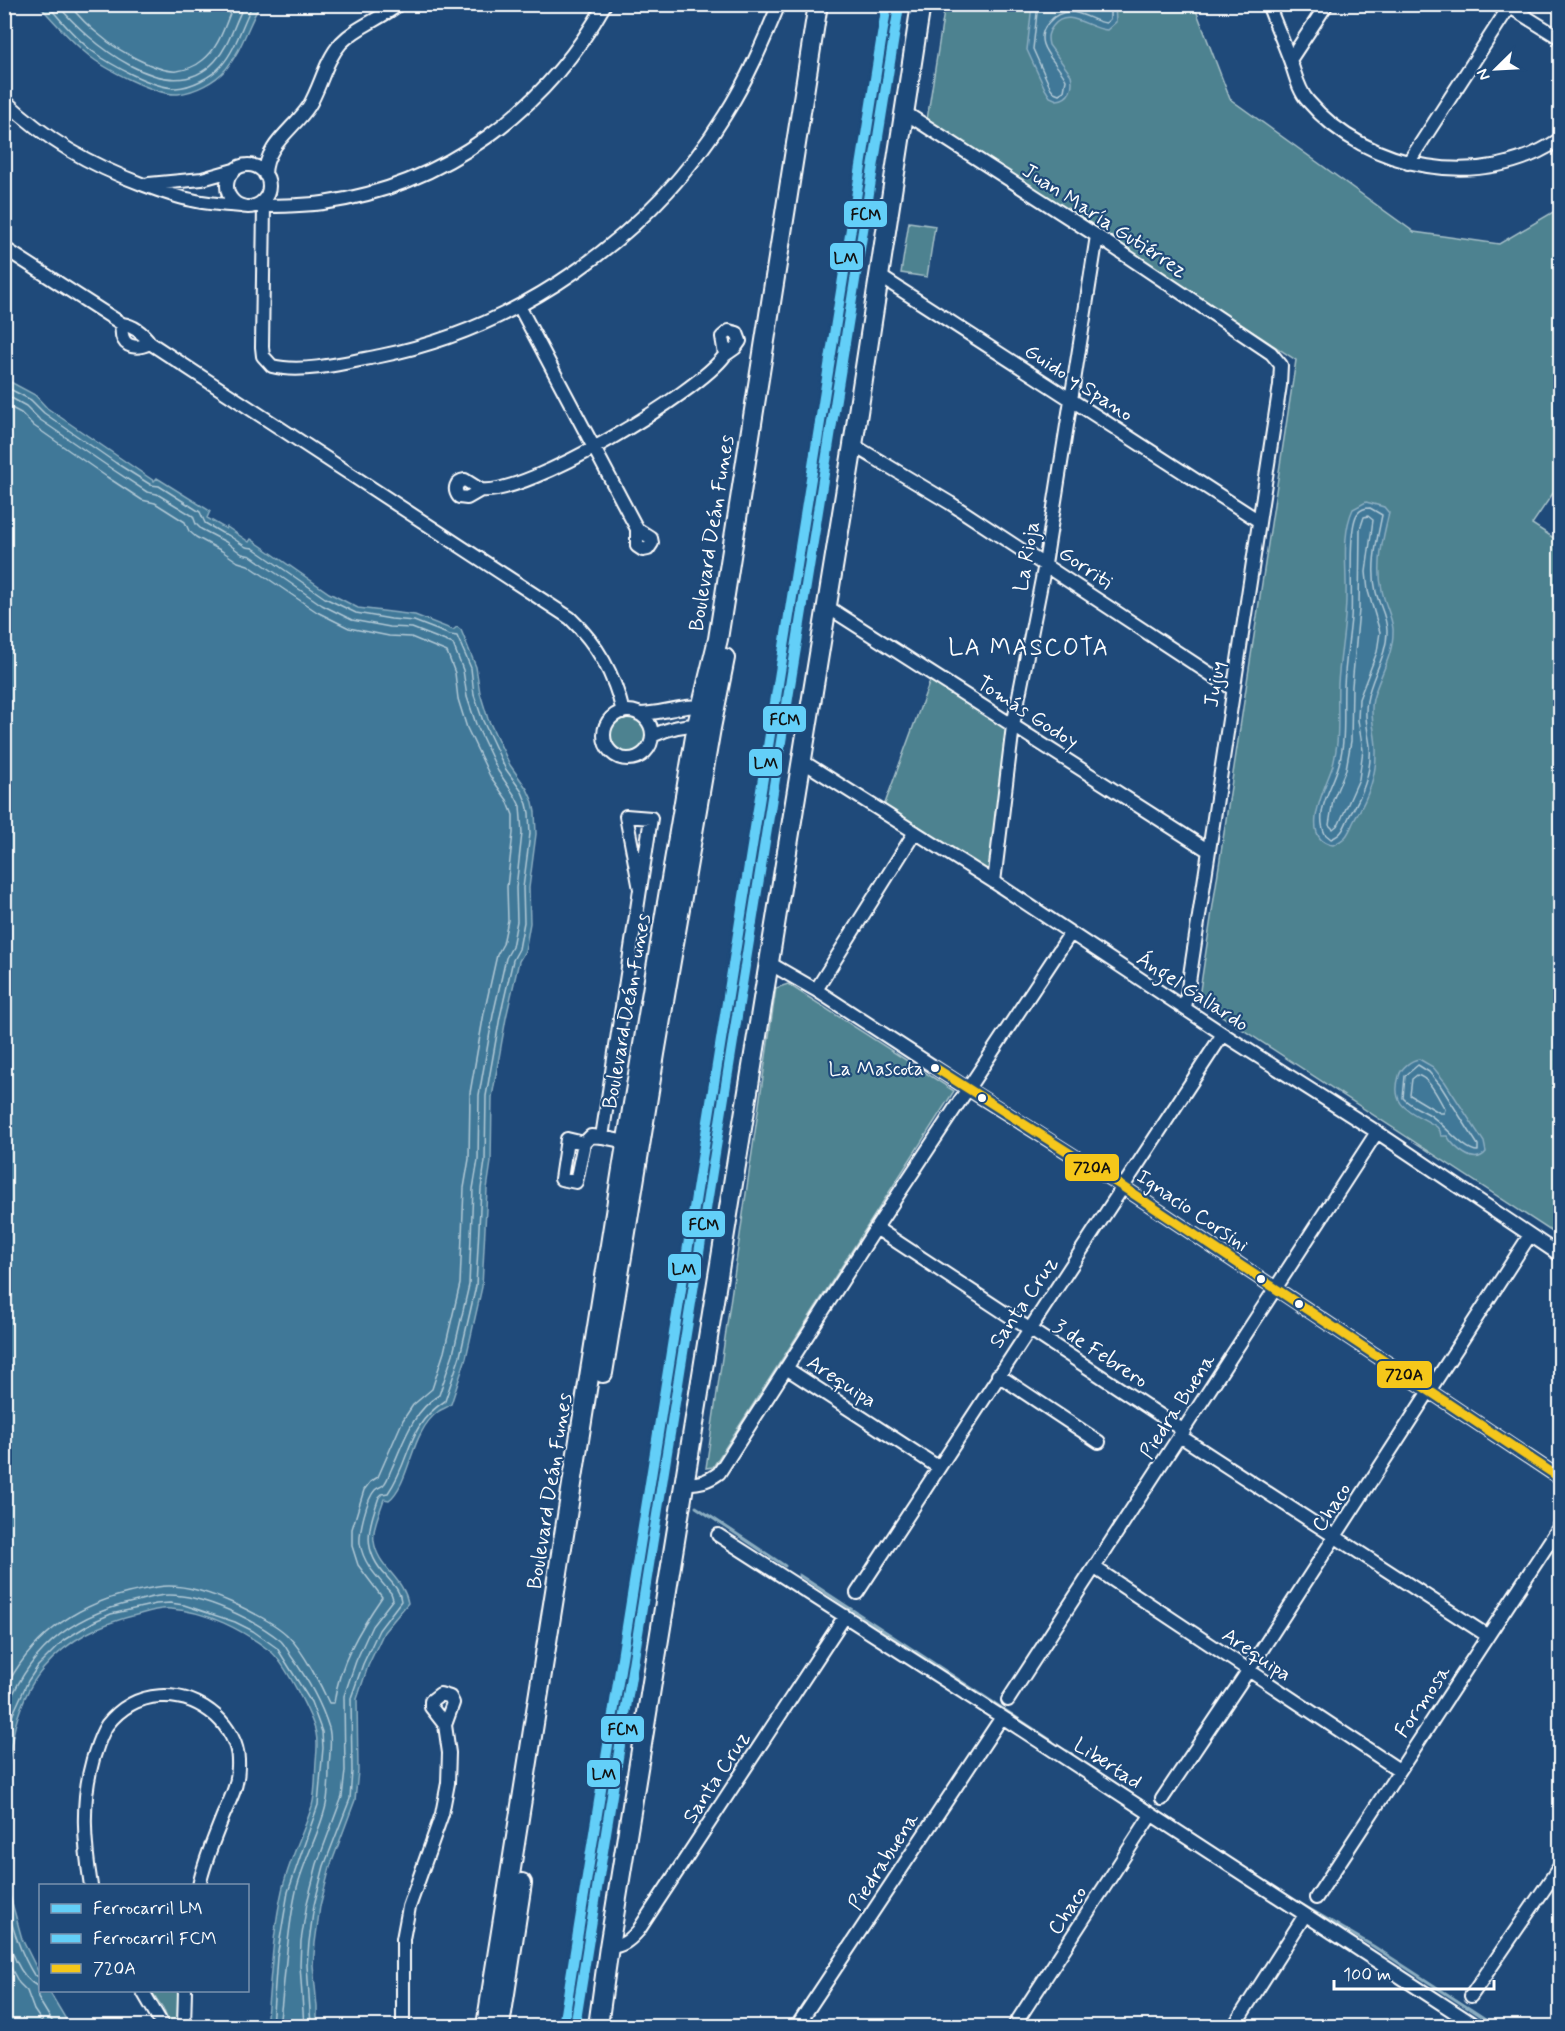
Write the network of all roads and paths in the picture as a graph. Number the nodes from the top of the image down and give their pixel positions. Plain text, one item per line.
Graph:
1 (399, 4) edge
2 (605, 4) edge
3 (779, 4) edge
4 (818, 4) edge
5 (830, 4) edge
6 (921, 4) edge
7 (1268, 4) edge
8 (1327, 4) edge
9 (1510, 6) edge
10 (1560, 38) edge
11 (1290, 60) junction
12 (4, 100) edge
13 (904, 112) junction
14 (1560, 139) edge
15 (273, 148) junction
16 (1408, 163) junction
17 (239, 168) junction
18 (267, 180) junction
19 (141, 184) junction
20 (292, 205) junction
21 (254, 206) junction
22 (1097, 236) junction
23 (4, 248) edge
24 (878, 275) junction
25 (519, 306) junction
26 (725, 355) dead end
27 (1281, 365) joint
28 (1071, 400) junction
29 (853, 445) junction
30 (595, 448) junction
31 (481, 490) dead end
32 (1258, 521) junction
33 (637, 529) dead end
34 (1045, 564) junction
35 (826, 606) junction
36 (1233, 689) junction
37 (708, 707) junction
38 (623, 712) junction
39 (639, 714) junction
40 (704, 726) junction
41 (1013, 726) junction
42 (652, 736) junction
43 (802, 761) junction
44 (915, 832) junction
45 (1209, 851) junction
46 (994, 882) junction
47 (640, 889) junction
48 (1070, 934) junction
49 (769, 963) junction
50 (816, 990) junction
51 (1185, 1008) junction
52 (1223, 1034) junction
53 (968, 1089) junction
54 (1377, 1132) junction
55 (602, 1137) junction
56 (626, 1142) junction
57 (584, 1143) dead end
58 (1123, 1187) junction
59 (876, 1228) junction
60 (1530, 1235) junction
61 (1560, 1255) edge
62 (1276, 1289) junction
63 (1028, 1329) junction
64 (786, 1368) junction
65 (998, 1376) junction
66 (1430, 1391) junction
67 (1182, 1434) junction
68 (1099, 1442) dead end
69 (938, 1467) junction
70 (1560, 1478) edge
71 (685, 1483) junction
72 (1560, 1526) edge
73 (718, 1535) dead end
74 (1335, 1536) junction
75 (1095, 1568) junction
76 (857, 1593) dead end
77 (845, 1616) junction
78 (1488, 1636) junction
79 (1248, 1671) junction
80 (1008, 1700) dead end
81 (1002, 1717) junction
82 (446, 1725) dead end
83 (1399, 1770) junction
84 (1162, 1799) dead end
85 (1151, 1815) junction
86 (1560, 1866) edge
87 (91, 1884) edge
88 (200, 1884) edge
89 (1317, 1898) dead end
90 (1305, 1915) junction
91 (609, 1947) junction
92 (143, 1992) edge
93 (185, 1992) edge
94 (1471, 1996) dead end
95 (1461, 2022) edge
96 (162, 2026) edge
97 (184, 2026) edge
98 (403, 2026) edge
99 (486, 2026) edge
100 (500, 2026) edge
101 (598, 2026) edge
102 (797, 2026) edge
103 (1014, 2026) edge
104 (1234, 2026) edge
105 (1476, 2026) edge

1 - 15 street
2 - 20 street
3 - 25 street
4 - 37 main road, Boulevard Deán Funes
5 - 37 main road, Boulevard Deán Funes
6 - 13 main road
7 - 11 street
8 - 11 street
9 - 10 street
9 - 16 street
11 - 16 street
12 - 19 street
13 - 22 street, Juan María Gutiérrez
13 - 24 main road
14 - 16 street
15 - 17 street
15 - 18 street
17 - 18 street
17 - 19 street
17 - 21 street
18 - 20 street
18 - 21 street
19 - 21 street
20 - 21 street
21 - 25 street
22 - 27 street, Juan María Gutiérrez
22 - 28 street, La Rioja
23 - 38 street
24 - 28 street, Guido y Spano
24 - 29 main road
25 - 30 street
26 - 30 street
27 - 32 street, Jujuy
28 - 32 street, Guido y Spano
28 - 34 street, La Rioja
29 - 34 street, Gorriti
29 - 35 main road
30 - 31 street
30 - 33 street
32 - 36 street, Jujuy
34 - 36 street, Gorriti
34 - 41 street, La Rioja
35 - 41 street, Tomás Godoy
35 - 43 main road
36 - 45 street, Jujuy
37 - 39 street
37 - 40 main road, Boulevard Deán Funes
38 - 39 street
38 - 42 street
39 - 42 street
40 - 42 street
40 - 56 main road, Boulevard Deán Funes
40 - 100 main road, Boulevard Deán Funes
41 - 45 street, Tomás Godoy
41 - 46 street, La Rioja
43 - 44 street, Ángel Gallardo
43 - 49 main road
44 - 46 street, Ángel Gallardo
44 - 50 street
45 - 51 street, Jujuy
46 - 48 street, Ángel Gallardo
47 - 47 street
47 - 55 street
48 - 51 street, Ángel Gallardo
48 - 53 street
49 - 50 street, Ignacio Corsini
49 - 71 main road
50 - 53 street, Ignacio Corsini
51 - 52 street, Ángel Gallardo
52 - 54 street, Ángel Gallardo
52 - 58 street, Santa Cruz
53 - 58 street, Ignacio Corsini
53 - 59 street
54 - 60 street, Ángel Gallardo
54 - 62 street, Piedra Buena
55 - 56 street
55 - 57 street
56 - 99 main road, Boulevard Deán Funes
58 - 62 street, Ignacio Corsini
58 - 63 street, Santa Cruz
59 - 63 street, 3 de Febrero
59 - 64 street
60 - 61 street, Ángel Gallardo
60 - 66 street, Chaco
62 - 66 street, Ignacio Corsini
62 - 67 street, Piedra Buena
63 - 65 street, Santa Cruz
63 - 67 street, 3 de Febrero
64 - 69 street, Arequipa
64 - 71 street
65 - 68 street
65 - 69 street, Santa Cruz
66 - 70 street, Ignacio Corsini
66 - 74 street, Chaco
67 - 74 street, 3 de Febrero
67 - 75 street, Piedra Buena
69 - 76 street, Santa Cruz
71 - 91 main road
72 - 78 street, Formosa
73 - 77 street, Libertad
74 - 78 street, 3 de Febrero
74 - 79 street, Chaco
75 - 79 street, Arequipa
75 - 80 street, Piedra Buena
77 - 81 street, Libertad
77 - 91 street, Santa Cruz
78 - 83 street, Formosa
79 - 83 street, Arequipa
79 - 84 street, Chaco
81 - 85 street, Libertad
81 - 102 street, Piedrabuena
82 - 98 street
83 - 89 street, Formosa
85 - 90 street, Libertad
85 - 103 street, Chaco
86 - 94 street
87 - 88 street
90 - 95 street, Libertad
90 - 104 street
91 - 101 main road
92 - 96 street
93 - 97 street
95 - 105 street, Libertad

